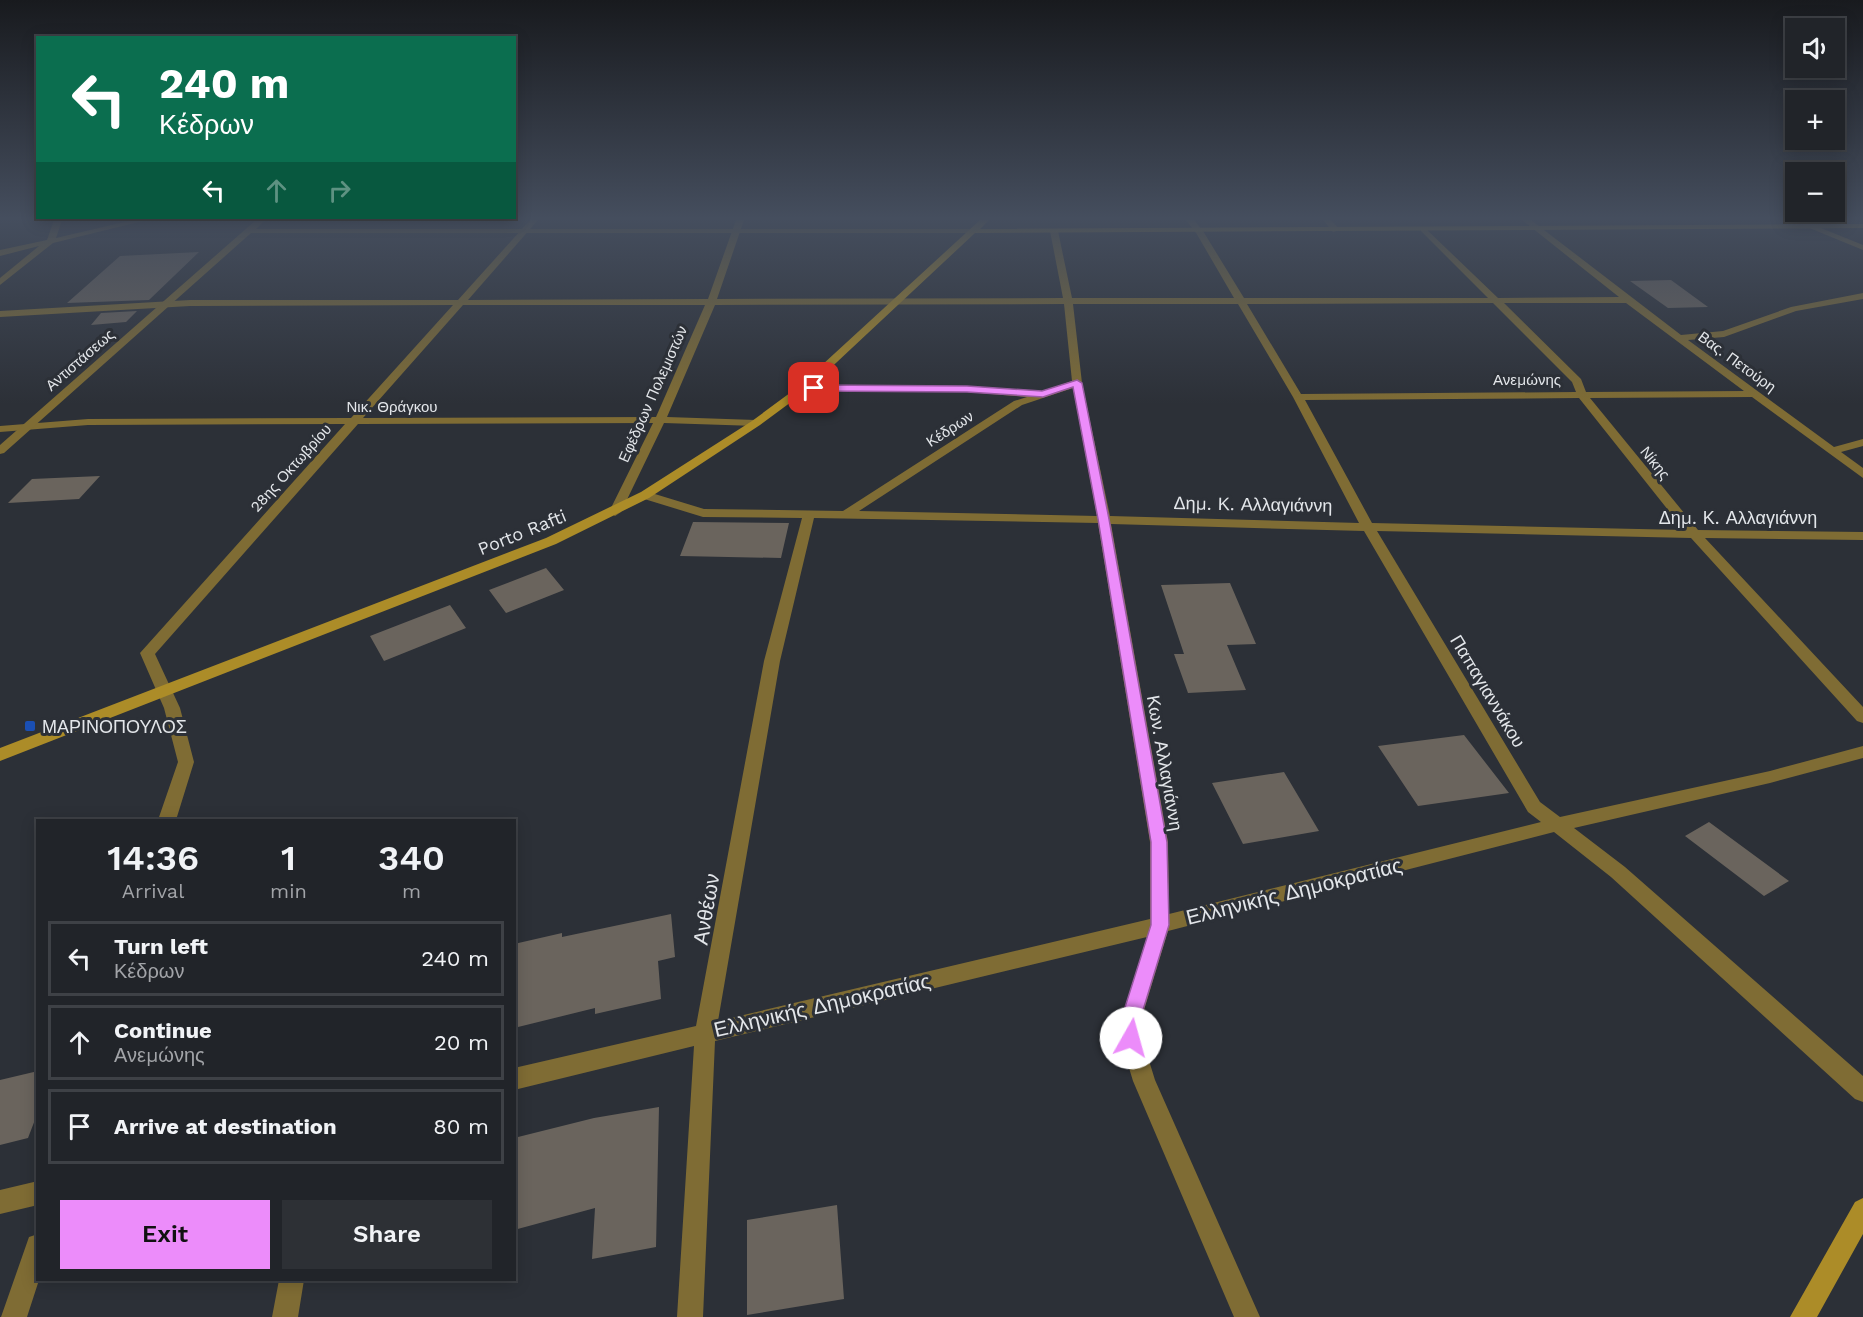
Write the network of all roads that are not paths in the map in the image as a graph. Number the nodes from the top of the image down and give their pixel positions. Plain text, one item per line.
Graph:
1 (192, 281) edge
2 (479, 281) edge
3 (719, 281) edge
4 (919, 281) edge
5 (1064, 281) edge
6 (1229, 281) edge
7 (1475, 281) edge
8 (1604, 281) edge
9 (1863, 296) edge
10 (1492, 299) junction
11 (1241, 300) junction
12 (1628, 300) junction
13 (461, 301) junction
14 (712, 301) junction
15 (1068, 301) junction
16 (897, 302) junction
17 (168, 303) junction
18 (0, 314) edge
19 (1679, 338) junction
20 (1077, 383) junction
21 (802, 389) junction
22 (1043, 394) junction
23 (1756, 394) junction
24 (1582, 395) junction
25 (1298, 397) junction
26 (661, 420) junction
27 (352, 422) junction
28 (756, 423) junction
29 (28, 426) junction
30 (0, 429) edge
31 (1863, 442) edge
32 (0, 451) edge
33 (1833, 451) junction
34 (1863, 474) edge
35 (645, 495) junction
36 (615, 512) junction
37 (809, 514) junction
38 (846, 514) junction
39 (1104, 519) junction
40 (1367, 525) junction
41 (1695, 535) junction
42 (1863, 536) edge
43 (163, 691) junction
44 (1863, 717) edge
45 (1863, 752) edge
46 (0, 755) edge
47 (167, 819) edge
48 (1556, 825) junction
49 (1160, 925) junction
50 (705, 1033) junction
51 (516, 1079) edge
52 (1863, 1090) edge
53 (36, 1193) edge
54 (0, 1202) edge
55 (1863, 1210) edge
56 (36, 1252) edge
57 (292, 1281) edge
58 (14, 1317) edge
59 (285, 1317) edge
60 (690, 1317) edge
61 (1247, 1317) edge
62 (1803, 1317) edge

1 - 17 street, Αντιστάσεως
2 - 13 street, 28ης Οκτωβρίου
3 - 14 street, Εφέδρων Πολεμιστών
4 - 16 main road, Porto Rafti
5 - 15 street, Κων. Αλλαγιάννη
6 - 11 street, Παπαγιαννάκου
7 - 10 street, Νίκης
8 - 12 street, Βας. Πετούρη
9 - 19 street
10 - 11 street
10 - 12 street
10 - 24 street, Νίκης
11 - 15 street
11 - 25 street, Παπαγιαννάκου
12 - 19 street, Βας. Πετούρη
13 - 14 street
13 - 17 street
13 - 27 street, 28ης Οκτωβρίου
14 - 16 street
14 - 26 street, Εφέδρων Πολεμιστών
15 - 16 street
15 - 20 street, Κων. Αλλαγιάννη
16 - 21 main road, Porto Rafti
17 - 18 street
17 - 29 street, Αντιστάσεως
19 - 23 street, Βας. Πετούρη
20 - 22 street, Κέδρων
20 - 39 street, Κων. Αλλαγιάννη
21 - 22 street
21 - 28 main road, Porto Rafti
22 - 38 street, Κέδρων
23 - 24 street, Ανεμώνης
23 - 33 street, Βας. Πετούρη
24 - 25 street, Ανεμώνης
24 - 41 street, Νίκης
25 - 40 street, Παπαγιαννάκου
26 - 27 street, Νικ. Θράγκου
26 - 28 street, Νικ. Θράγκου
26 - 36 street, Εφέδρων Πολεμιστών
27 - 29 street, Νικ. Θράγκου
27 - 43 street, 28ης Οκτωβρίου
28 - 35 main road, Porto Rafti
29 - 30 street, Νικ. Θράγκου
29 - 32 street, Αντιστάσεως
31 - 33 street
33 - 34 street, Βας. Πετούρη
35 - 36 main road, Porto Rafti
35 - 37 street, Δημ. Κ. Αλλαγιάννη
36 - 43 main road, Porto Rafti
37 - 38 street, Δημ. Κ. Αλλαγιάννη
37 - 50 street, Ανθέων
38 - 39 street, Δημ. Κ. Αλλαγιάννη
39 - 40 street, Δημ. Κ. Αλλαγιάννη
39 - 49 street, Κων. Αλλαγιάννη
40 - 41 street, Δημ. Κ. Αλλαγιάννη
40 - 48 street, Παπαγιαννάκου
41 - 42 street, Δημ. Κ. Αλλαγιάννη
41 - 44 street, Νίκης
43 - 46 main road, Porto Rafti
43 - 47 street
45 - 48 street, Ελληνικής Δημοκρατίας
48 - 49 street, Ελληνικής Δημοκρατίας
48 - 52 street, Παπαγιαννάκου
49 - 50 street, Ελληνικής Δημοκρατίας
49 - 61 street, Κων. Αλλαγιάννη
50 - 51 street, Ελληνικής Δημοκρατίας
50 - 60 street, Ανθέων
53 - 54 street
55 - 62 main road
56 - 58 street
57 - 59 street

